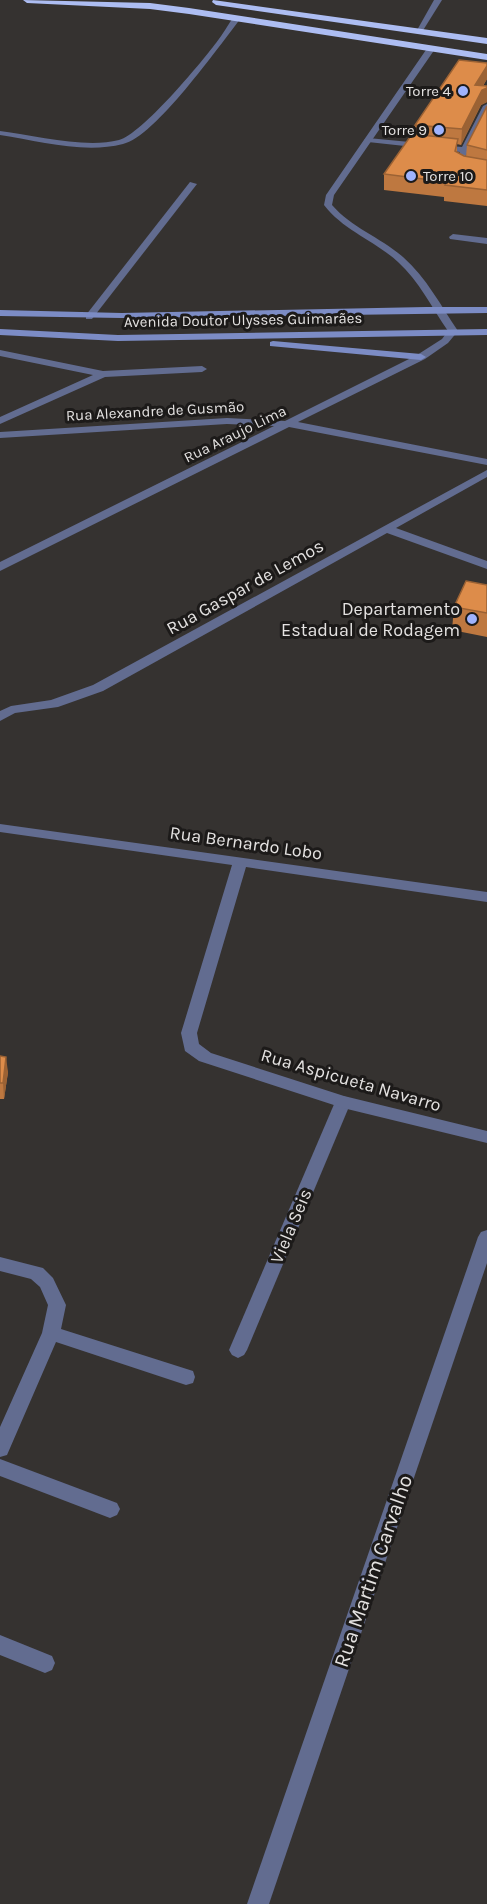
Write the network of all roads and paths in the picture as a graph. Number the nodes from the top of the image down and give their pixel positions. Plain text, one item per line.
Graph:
1 (27, 0) edge
2 (438, 0) edge
3 (205, 1) edge
4 (237, 18) junction
5 (419, 30) junction
6 (487, 41) edge
7 (487, 46) edge
8 (431, 49) junction
9 (487, 57) edge
10 (487, 106) edge
11 (477, 122) junction
12 (487, 123) edge
13 (0, 133) edge
14 (368, 140) junction
15 (465, 150) junction
16 (487, 171) edge
17 (193, 184) dead end
18 (453, 237) dead end
19 (487, 241) edge
20 (438, 309) junction
21 (487, 310) edge
22 (0, 313) edge
23 (89, 317) junction
24 (453, 331) junction
25 (0, 332) edge
26 (487, 332) edge
27 (202, 337) junction
28 (0, 353) edge
29 (421, 357) junction
30 (202, 369) dead end
31 (103, 375) junction
32 (0, 421) edge
33 (290, 424) junction
34 (0, 435) edge
35 (487, 462) edge
36 (487, 473) edge
37 (388, 529) junction
38 (487, 565) edge
39 (0, 567) edge
40 (4, 711) edge
41 (0, 828) edge
42 (240, 862) junction
43 (487, 897) edge
44 (343, 1101) junction
45 (487, 1137) edge
46 (487, 1237) edge
47 (0, 1264) edge
48 (51, 1333) junction
49 (238, 1350) dead end
50 (186, 1377) dead end
51 (0, 1449) edge
52 (0, 1467) edge
53 (110, 1509) dead end
54 (0, 1645) edge
55 (45, 1663) dead end
56 (258, 1904) edge

1 - 4 highway
2 - 5 street
3 - 5 highway
4 - 8 highway
4 - 13 street
5 - 6 highway
7 - 8 highway
8 - 9 highway
8 - 14 street
10 - 11 street
11 - 12 street
11 - 15 street
14 - 15 street
14 - 20 street
15 - 16 street
17 - 23 street
18 - 19 street
20 - 21 main road, Avenida Doutor Ulysses Guimarães
20 - 23 main road, Avenida Doutor Ulysses Guimarães
20 - 24 street
22 - 23 main road, Avenida Doutor Ulysses Guimarães
24 - 26 main road, Avenida Doutor Ulysses Guimarães
24 - 27 main road, Avenida Doutor Ulysses Guimarães
24 - 29 street, Rua Araujo Lima
25 - 27 main road, Avenida Doutor Ulysses Guimarães
27 - 29 main road
28 - 31 street
29 - 33 street, Rua Araujo Lima
30 - 31 street
31 - 32 street
33 - 34 street, Rua Alexandre de Gusmão
33 - 35 street, Rua Alexandre de Gusmão
33 - 39 street, Rua Araujo Lima
36 - 37 street, Rua Gaspar de Lemos
37 - 38 street
37 - 40 street, Rua Gaspar de Lemos
41 - 42 street, Rua Bernardo Lobo
42 - 43 street, Rua Bernardo Lobo
42 - 44 street, Rua Aspicueta Navarro
44 - 45 street, Rua Aspicueta Navarro
44 - 49 street, Viela Seis
46 - 56 street, Rua Martim Carvalho
47 - 48 street
48 - 50 street
48 - 51 street
52 - 53 street
54 - 55 street

